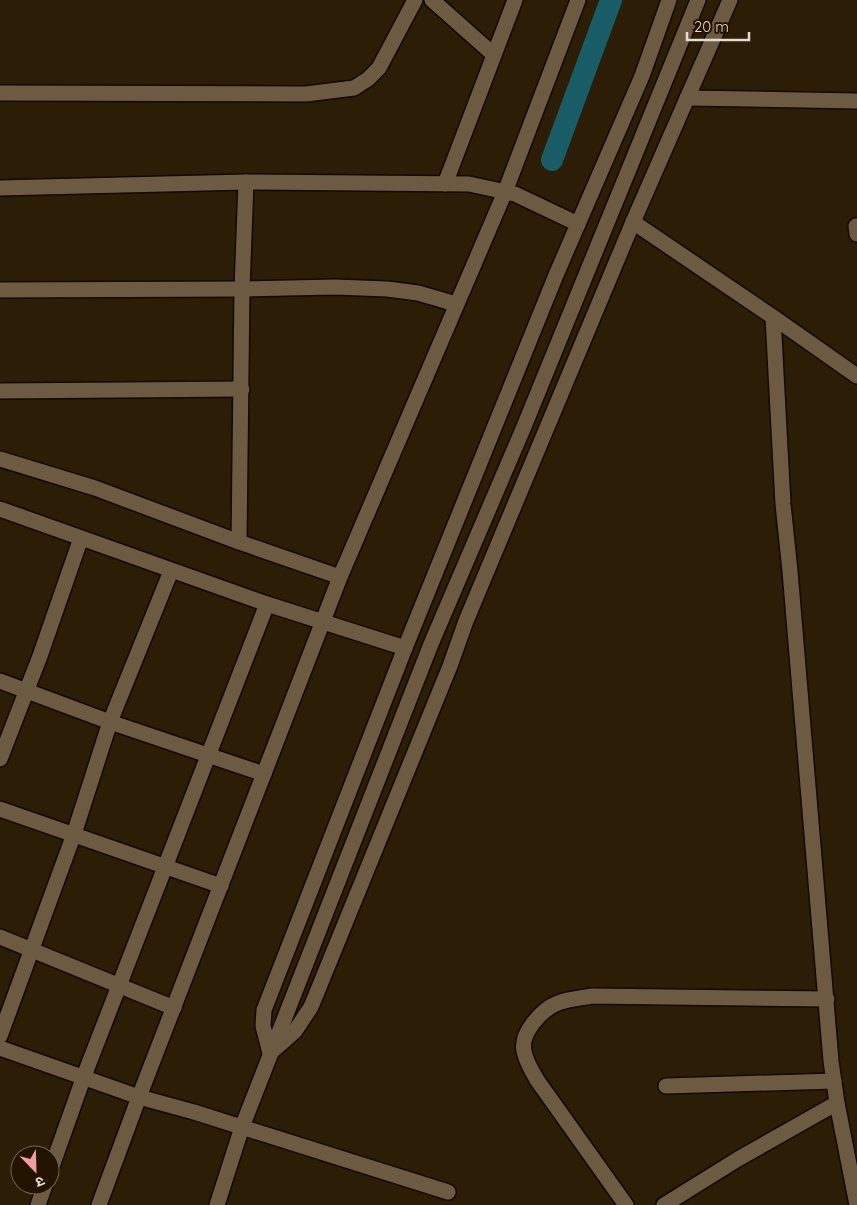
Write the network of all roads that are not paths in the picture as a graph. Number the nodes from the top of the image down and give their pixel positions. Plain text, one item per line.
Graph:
1 (415, 0) edge
2 (432, 0) edge
3 (515, 0) edge
4 (578, 0) edge
5 (670, 0) edge
6 (698, 0) edge
7 (730, 0) edge
8 (494, 55) junction
9 (0, 93) edge
10 (687, 98) junction
11 (857, 102) edge
12 (246, 182) junction
13 (445, 184) junction
14 (0, 188) edge
15 (510, 193) junction
16 (633, 222) junction
17 (578, 224) junction
18 (242, 289) junction
19 (0, 290) edge
20 (456, 304) junction
21 (773, 317) junction
22 (857, 376) edge
23 (242, 390) junction
24 (0, 391) edge
25 (0, 459) edge
26 (0, 509) edge
27 (81, 538) junction
28 (239, 542) junction
29 (171, 571) junction
30 (340, 577) junction
31 (267, 604) junction
32 (329, 624) junction
33 (405, 648) junction
34 (0, 681) edge
35 (26, 691) junction
36 (110, 722) junction
37 (208, 755) junction
38 (0, 759) edge
39 (264, 774) junction
40 (0, 809) edge
41 (74, 834) junction
42 (164, 867) junction
43 (221, 886) junction
44 (0, 937) edge
45 (32, 950) junction
46 (119, 985) junction
47 (827, 999) junction
48 (174, 1008) junction
49 (0, 1036) edge
50 (0, 1048) edge
51 (270, 1053) junction
52 (84, 1076) junction
53 (834, 1081) junction
54 (666, 1086) dead end
55 (145, 1098) junction
56 (837, 1103) junction
57 (242, 1126) junction
58 (60, 1145) edge
59 (448, 1192) dead end
60 (854, 1202) edge
61 (99, 1205) edge
62 (218, 1205) edge
63 (626, 1205) edge
64 (664, 1205) edge

1 - 9 street
2 - 8 street
3 - 8 street
4 - 15 street
5 - 17 street
6 - 51 street
7 - 10 street
8 - 13 street
10 - 11 street
10 - 16 street
12 - 13 street
12 - 14 street
12 - 18 street
13 - 15 street
15 - 17 street
15 - 20 street
16 - 21 street
16 - 51 street
17 - 33 street
18 - 19 street
18 - 20 street
18 - 23 street
20 - 30 street
21 - 22 street
21 - 47 street
23 - 24 street
23 - 28 street
25 - 28 street
26 - 27 street
27 - 29 street
27 - 35 street
28 - 30 street
29 - 31 street
29 - 36 street
30 - 32 street
31 - 32 street
31 - 37 street
32 - 33 street
32 - 39 street
33 - 51 street
34 - 35 street
35 - 36 street
35 - 38 street
36 - 37 street
36 - 41 street
37 - 39 street
37 - 42 street
39 - 43 street
40 - 41 street
41 - 42 street
41 - 45 street
42 - 43 street
42 - 46 street
43 - 48 street
44 - 45 street
45 - 46 street
45 - 49 street
46 - 48 street
46 - 52 street
47 - 53 street
47 - 63 street
48 - 55 street
50 - 52 street
51 - 57 street
52 - 55 street
52 - 58 street
53 - 54 street
53 - 56 street
55 - 57 street
55 - 61 street
56 - 60 street
56 - 64 street
57 - 59 street
57 - 62 street

